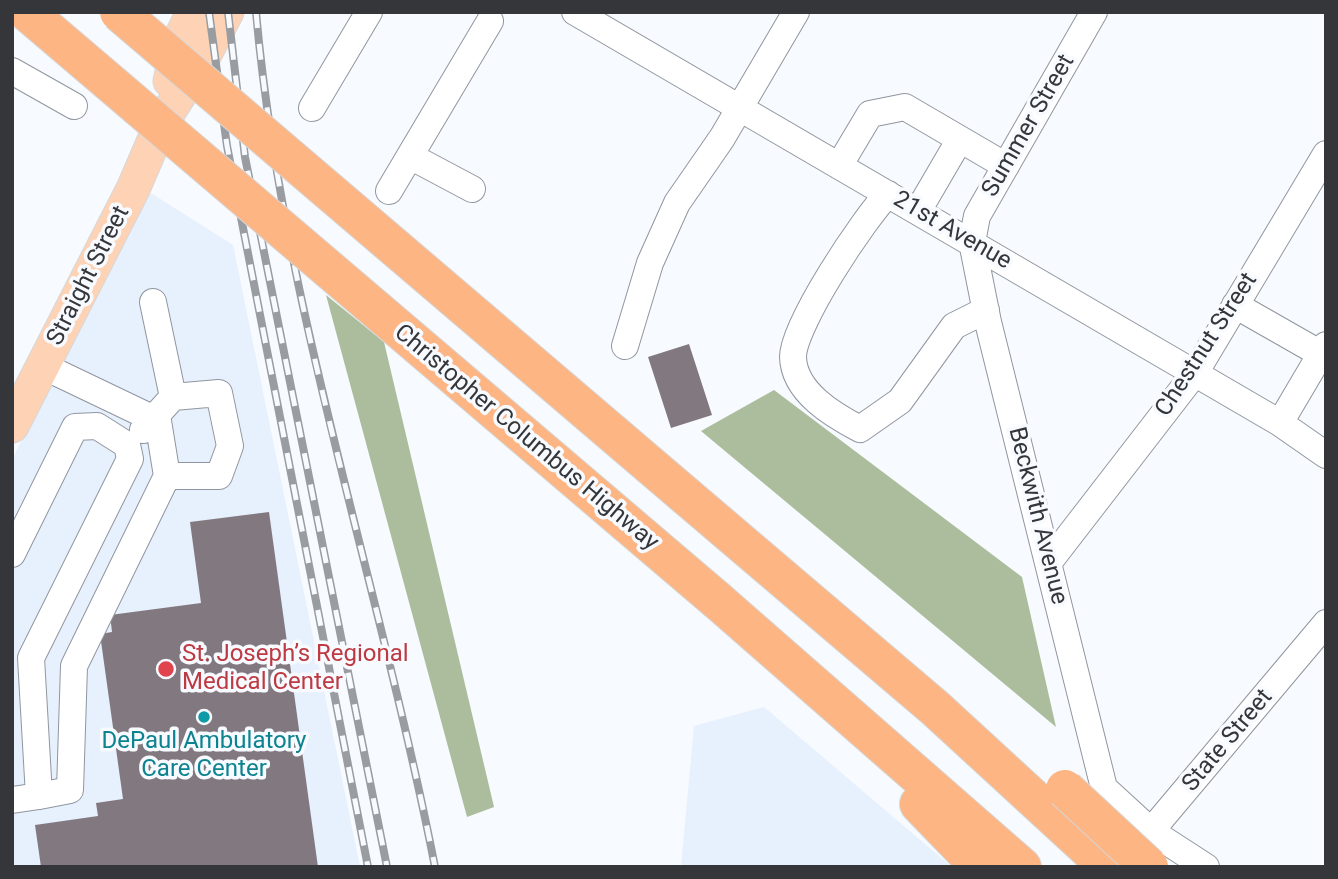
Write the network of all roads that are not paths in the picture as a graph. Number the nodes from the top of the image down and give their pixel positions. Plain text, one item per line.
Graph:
1 (27, 12) edge
2 (119, 12) edge
3 (193, 12) edge
4 (227, 12) edge
5 (369, 12) edge
6 (575, 12) edge
7 (796, 12) edge
8 (1094, 12) edge
9 (489, 21) dead end
10 (12, 71) edge
11 (74, 106) dead end
12 (312, 108) dead end
13 (741, 108) junction
14 (161, 124) junction
15 (960, 139) junction
16 (1326, 153) edge
17 (410, 156) junction
18 (839, 166) junction
19 (1006, 166) junction
20 (472, 189) dead end
21 (389, 191) dead end
22 (888, 194) junction
23 (918, 211) junction
24 (972, 242) junction
25 (153, 302) dead end
26 (1236, 305) junction
27 (986, 310) junction
28 (625, 346) dead end
29 (1323, 350) edge
30 (43, 366) junction
31 (1195, 373) junction
32 (96, 391) junction
33 (173, 397) junction
34 (152, 418) junction
35 (1280, 424) junction
36 (12, 426) edge
37 (88, 426) junction
38 (128, 452) junction
39 (1326, 455) edge
40 (167, 476) junction
41 (12, 554) edge
42 (1049, 562) junction
43 (718, 601) junction
44 (1326, 624) edge
45 (935, 708) junction
46 (74, 733) junction
47 (36, 740) junction
48 (39, 796) junction
49 (12, 800) edge
50 (1133, 858) edge
51 (980, 867) edge
52 (1022, 867) edge
53 (1206, 867) edge

1 - 43 highway, Christopher Columbus Highway, bridge
2 - 45 highway, bridge
3 - 14 main road, Straight Street
4 - 14 main road, Straight Street
5 - 12 street
6 - 13 street, 21st Avenue
7 - 13 street
8 - 19 street, Summer Street
9 - 17 street
10 - 11 street
13 - 18 street, 21st Avenue
13 - 28 street
14 - 30 main road, Straight Street
15 - 18 street
15 - 19 street
15 - 23 street
16 - 26 street, Chestnut Street
17 - 20 street
17 - 21 street
18 - 22 street, 21st Avenue
19 - 24 street, Summer Street
22 - 23 street, 21st Avenue
22 - 27 street
23 - 24 street, 21st Avenue
24 - 27 street, Beckwith Avenue
24 - 31 street, 21st Avenue
25 - 33 street
26 - 29 street
26 - 31 street, Chestnut Street
27 - 42 street, Beckwith Avenue
29 - 35 street
30 - 32 street
30 - 36 main road, Straight Street
31 - 35 street, 21st Avenue
31 - 42 street, Chestnut Street
32 - 34 street
32 - 37 street
33 - 34 street
33 - 40 street
34 - 38 street
34 - 40 street
35 - 39 street, 21st Avenue
37 - 38 street
37 - 41 street
38 - 47 street
40 - 46 street
42 - 50 street, Beckwith Avenue
43 - 51 highway
43 - 52 highway, Christopher Columbus Highway
44 - 50 street, State Street
45 - 50 highway, bridge
45 - 50 highway
46 - 47 street
46 - 48 street
47 - 48 street
48 - 49 street
50 - 53 street, Beckwith Avenue

